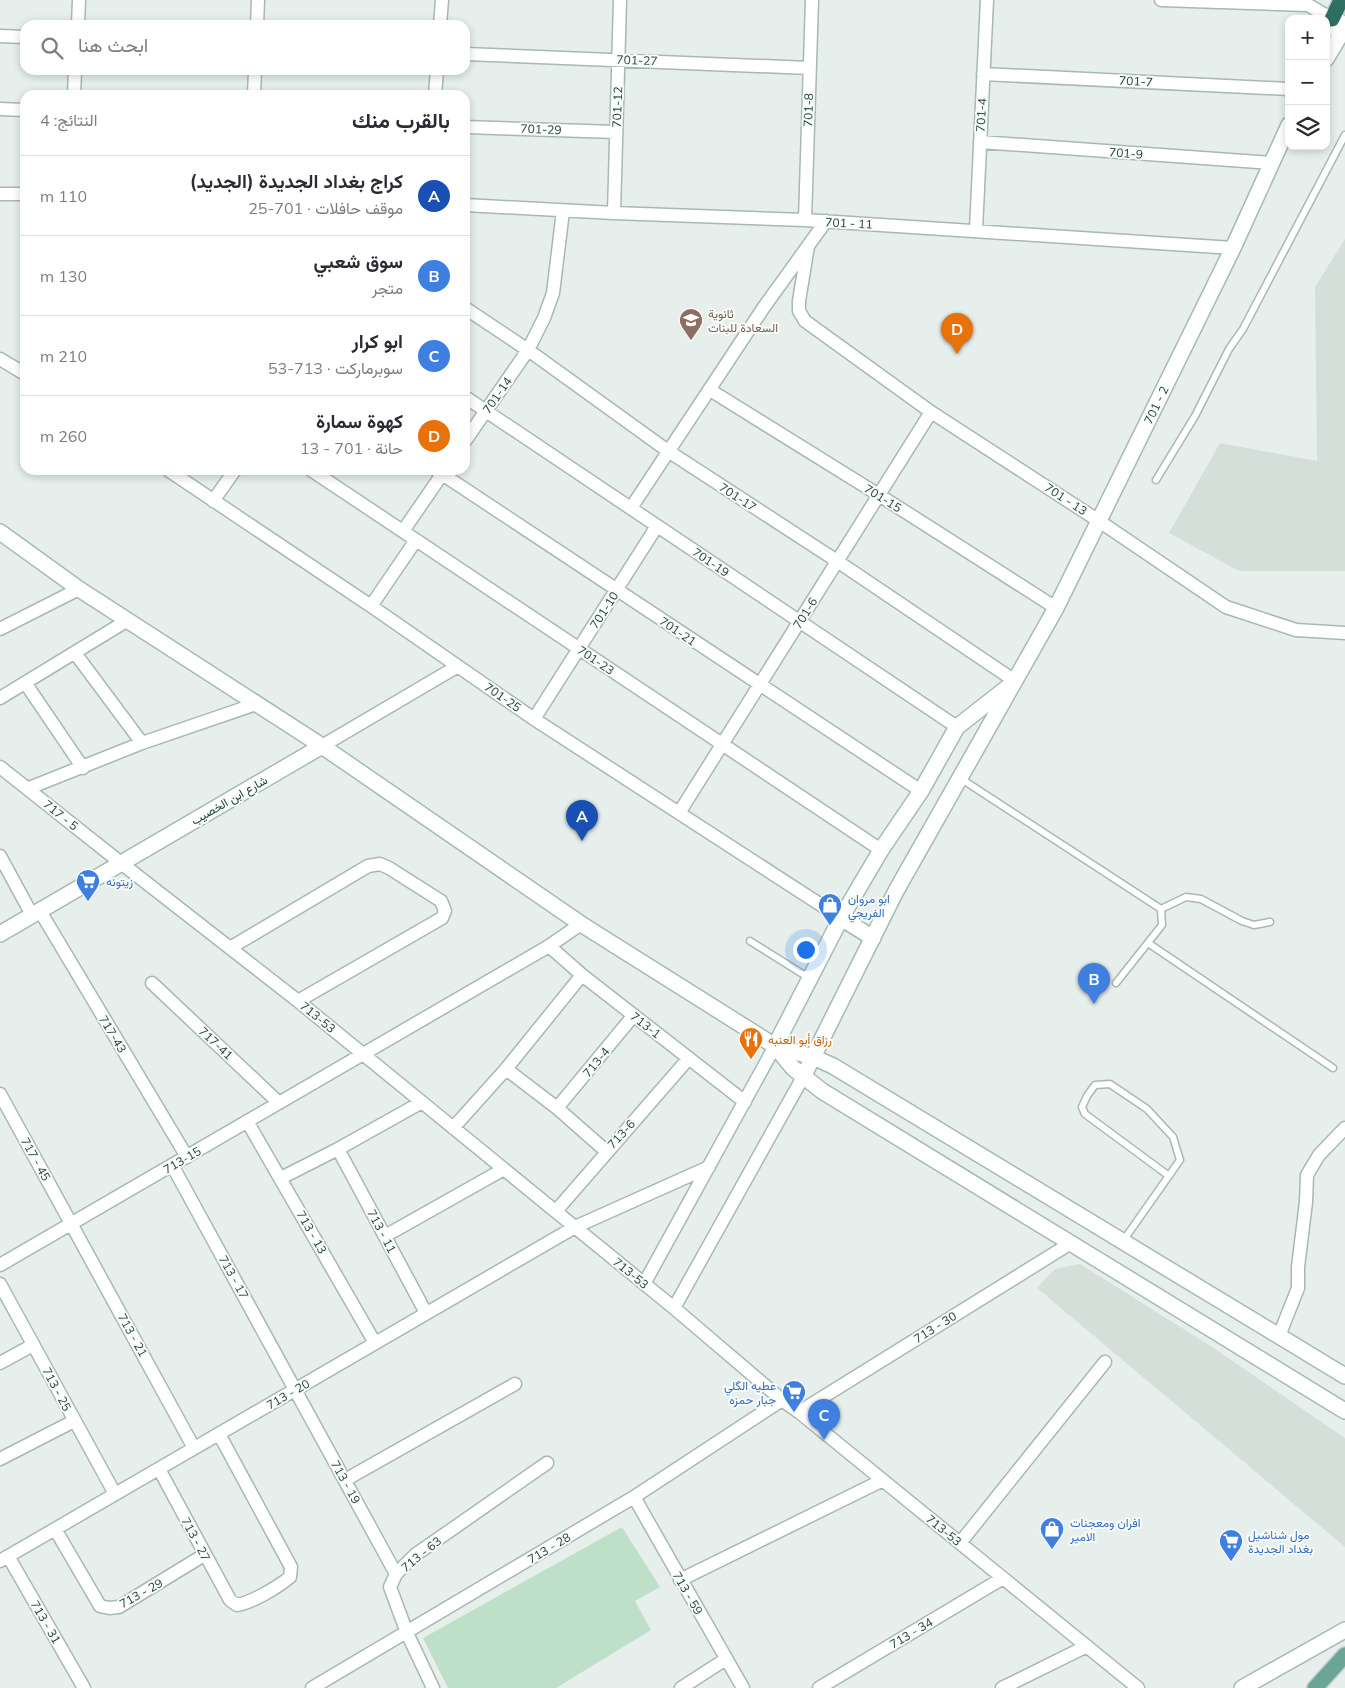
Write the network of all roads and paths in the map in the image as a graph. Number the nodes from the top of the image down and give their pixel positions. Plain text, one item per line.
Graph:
1 (79, 0) edge
2 (258, 0) edge
3 (442, 0) edge
4 (620, 0) edge
5 (812, 0) edge
6 (987, 0) edge
7 (1161, 0) edge
8 (1341, 0) edge
9 (1303, 2) edge
10 (78, 20) edge
11 (257, 20) edge
12 (440, 20) edge
13 (1337, 25) edge
14 (0, 36) edge
15 (20, 36) edge
16 (1330, 47) edge
17 (470, 54) edge
18 (618, 60) junction
19 (810, 68) junction
20 (983, 74) junction
21 (75, 75) edge
22 (255, 75) edge
23 (437, 75) edge
24 (1285, 89) edge
25 (74, 90) edge
26 (254, 90) edge
27 (435, 90) edge
28 (0, 109) edge
29 (20, 110) edge
30 (470, 127) edge
31 (616, 132) junction
32 (1285, 134) edge
33 (1345, 135) edge
34 (980, 142) junction
35 (1272, 163) junction
36 (0, 194) edge
37 (20, 194) edge
38 (470, 205) edge
39 (564, 211) junction
40 (614, 213) junction
41 (805, 220) junction
42 (826, 221) junction
43 (976, 230) junction
44 (808, 246) junction
45 (1233, 248) junction
46 (470, 311) edge
47 (528, 350) junction
48 (0, 359) edge
49 (20, 371) edge
50 (710, 390) junction
51 (470, 400) edge
52 (486, 411) junction
53 (931, 412) junction
54 (470, 434) edge
55 (668, 451) junction
56 (175, 475) edge
57 (231, 475) edge
58 (318, 475) edge
59 (438, 475) edge
60 (447, 475) edge
61 (1156, 480) dead end
62 (878, 494) junction
63 (213, 501) junction
64 (631, 508) junction
65 (1099, 521) junction
66 (657, 526) junction
67 (402, 531) junction
68 (0, 532) edge
69 (416, 540) junction
70 (837, 561) junction
71 (79, 589) junction
72 (617, 590) junction
73 (371, 606) junction
74 (1056, 608) junction
75 (128, 620) junction
76 (800, 621) junction
77 (0, 629) edge
78 (1345, 633) edge
79 (579, 649) junction
80 (75, 653) junction
81 (458, 666) junction
82 (1015, 681) junction
83 (26, 684) junction
84 (760, 684) junction
85 (0, 698) edge
86 (256, 704) junction
87 (534, 719) junction
88 (958, 727) junction
89 (142, 743) junction
90 (722, 744) junction
91 (322, 746) junction
92 (0, 767) edge
93 (83, 768) junction
94 (960, 778) junction
95 (29, 788) junction
96 (920, 791) junction
97 (679, 814) junction
98 (881, 850) junction
99 (0, 856) edge
100 (120, 864) junction
101 (1161, 908) junction
102 (36, 913) junction
103 (841, 918) junction
104 (1270, 922) dead end
105 (582, 924) junction
106 (0, 934) edge
107 (872, 938) junction
108 (750, 941) dead end
109 (1148, 943) junction
110 (549, 946) junction
111 (230, 948) junction
112 (582, 975) junction
113 (810, 978) junction
114 (1116, 983) dead end
115 (152, 984) dead end
116 (298, 1001) junction
117 (634, 1015) junction
118 (775, 1046) junction
119 (363, 1054) junction
120 (813, 1057) junction
121 (689, 1058) junction
122 (506, 1068) junction
123 (1333, 1068) dead end
124 (803, 1077) junction
125 (0, 1094) edge
126 (422, 1102) junction
127 (746, 1102) junction
128 (279, 1103) junction
129 (557, 1108) junction
130 (247, 1121) junction
131 (453, 1128) junction
132 (1345, 1128) edge
133 (338, 1149) junction
134 (606, 1151) junction
135 (187, 1156) junction
136 (172, 1165) junction
137 (709, 1167) junction
138 (504, 1169) junction
139 (1169, 1176) junction
140 (281, 1178) junction
141 (556, 1211) junction
142 (72, 1223) junction
143 (575, 1227) junction
144 (385, 1236) junction
145 (1122, 1242) junction
146 (1072, 1243) junction
147 (0, 1265) edge
148 (0, 1284) edge
149 (644, 1284) junction
150 (674, 1308) junction
151 (426, 1313) junction
152 (1279, 1336) junction
153 (375, 1343) junction
154 (33, 1345) junction
155 (1105, 1362) dead end
156 (0, 1363) edge
157 (1345, 1376) edge
158 (514, 1384) dead end
159 (295, 1390) junction
160 (782, 1400) junction
161 (1345, 1411) edge
162 (799, 1412) junction
163 (74, 1421) junction
164 (219, 1434) junction
165 (194, 1448) junction
166 (0, 1459) edge
167 (547, 1462) dead end
168 (159, 1469) junction
169 (345, 1480) junction
170 (883, 1480) junction
171 (115, 1494) junction
172 (634, 1497) junction
173 (55, 1529) junction
174 (960, 1543) junction
175 (204, 1555) junction
176 (4, 1558) edge
177 (396, 1574) junction
178 (1003, 1578) junction
179 (680, 1580) junction
180 (1345, 1630) edge
181 (407, 1632) junction
182 (1087, 1646) junction
183 (1345, 1655) edge
184 (726, 1659) junction
185 (84, 1688) edge
186 (312, 1688) edge
187 (433, 1688) edge
188 (681, 1688) edge
189 (743, 1688) edge
190 (819, 1688) edge
191 (1002, 1688) edge
192 (1138, 1688) edge
193 (1242, 1688) edge
194 (1315, 1688) edge

1 - 10 street
2 - 11 street
3 - 12 street
4 - 18 street, 701-12
5 - 19 street, 701-8
6 - 20 street, 701-4
7 - 9 street
8 - 13 highway
9 - 13 street
13 - 16 street
14 - 15 street
17 - 18 street, 701-27
18 - 19 street, 701-27
18 - 31 street, 701-12
19 - 41 street, 701-8
20 - 24 street, 701-7
20 - 34 street, 701-4
21 - 25 street
22 - 26 street
23 - 27 street
28 - 29 street
30 - 31 street, 701-29
31 - 40 street, 701-12
32 - 35 street, 701 - 2
33 - 61 lane
34 - 35 street, 701-9
34 - 43 street, 701-4
35 - 45 street, 701 - 2
36 - 37 street
38 - 39 street, 701 - 11
39 - 40 street, 701 - 11
39 - 47 street, 701-14
40 - 41 street, 701 - 11
41 - 42 street, 701 - 11
42 - 43 street, 701 - 11
42 - 44 street
43 - 45 street, 701 - 11
44 - 50 street
44 - 53 street, 701 - 13
45 - 65 street, 701 - 2
46 - 47 street, 701-17
47 - 52 street, 701-14
47 - 55 street, 701-17
48 - 49 street
50 - 55 street
50 - 62 street, 701-15
51 - 52 street, 701-19
52 - 54 street, 701-14
52 - 64 street, 701-19
53 - 62 street, 701-6
53 - 65 street, 701 - 13
55 - 64 street
55 - 70 street, 701-17
56 - 63 street, 701-25
57 - 63 street
58 - 67 street, 701-23
59 - 67 street
60 - 72 street, 701-21
62 - 70 street, 701-6
62 - 74 street, 701-15
63 - 73 street, 701-25
64 - 66 street, 701-19
65 - 74 street, 701 - 2
65 - 78 street, 701 - 13
66 - 72 street, 701-10
66 - 76 street, 701-19
67 - 69 street, 701-23
68 - 71 street
69 - 73 street
69 - 79 street, 701-23
70 - 76 street, 701-6
70 - 82 street, 701-17
71 - 75 street
71 - 77 street
72 - 79 street, 701-10
72 - 84 street, 701-21
73 - 81 street, 701-25
74 - 82 street, 701 - 2
75 - 80 street
75 - 86 street
76 - 84 street, 701-6
76 - 88 street, 701-19
79 - 87 street, 701-10
79 - 90 street, 701-23
80 - 83 street
80 - 89 street
81 - 87 street, 701-25
81 - 91 street, شارع ابن الخصيب
82 - 88 street
82 - 94 street, 701 - 2
83 - 85 street
83 - 93 street
84 - 90 street, 701-6
84 - 96 street, 701-21
86 - 89 street
86 - 91 street
87 - 97 street, 701-25
88 - 96 street
89 - 93 street
90 - 97 street, 701-6
90 - 98 street, 701-23
91 - 100 street, شارع ابن الخصيب
91 - 105 street
92 - 95 street, 717 - 5
93 - 95 street
94 - 101 lane
94 - 107 street, 701 - 2
95 - 100 street, 717 - 5
96 - 98 street
97 - 103 street, 701-25
98 - 103 street
99 - 102 street, 717-43
100 - 102 street, شارع ابن الخصيب
100 - 111 street, 713-53
101 - 104 lane
101 - 109 lane
102 - 106 street, شارع ابن الخصيب
102 - 135 street, 717-43
103 - 107 street
103 - 113 street
105 - 110 street, 713-15
105 - 118 street
107 - 120 street, 701 - 2
108 - 113 lane
109 - 114 lane
109 - 123 lane
110 - 112 street, 713-1
110 - 119 street, 713-15
111 - 116 street, 713-53
111 - 116 street
112 - 117 street, 713-1
112 - 122 street
113 - 118 street
115 - 128 street, 717-41
116 - 119 street, 713-53
117 - 121 street, 713-1
117 - 129 street, 713-4
118 - 120 street
118 - 124 street
118 - 127 street
119 - 126 street, 713-53
119 - 128 street, 713-15
120 - 124 street, 701 - 2
120 - 145 street
121 - 127 street, 713-1
121 - 134 street, 713-6
122 - 129 street
122 - 131 street
124 - 146 street
124 - 150 street
125 - 142 street, 717 - 45
126 - 131 street, 713-53
126 - 133 street
127 - 137 street
128 - 130 street, 713-15
129 - 134 street
130 - 135 street, 713-15
130 - 140 street, 713 - 13
131 - 138 street, 713-53
132 - 152 street
133 - 140 street
133 - 144 street, 713 - 11
134 - 141 street, 713-6
135 - 136 street, 713-15
136 - 142 street, 713-15
136 - 159 street, 713 - 17
137 - 143 street, 713 - 20
137 - 149 street
138 - 141 street, 713-53
138 - 144 street
139 - 139 lane
139 - 145 lane
140 - 153 street, 713 - 13
141 - 143 street, 713-53
142 - 147 street, 713-15
142 - 165 street, 713 - 21
143 - 149 street, 713-53
143 - 151 street, 713 - 20
144 - 151 street, 713 - 11
145 - 152 street
146 - 161 street
146 - 162 street, 713 - 30
148 - 154 street, 713 - 25
149 - 150 street, 713-53
150 - 160 street, 713-53
151 - 153 street, 713 - 20
152 - 157 street
153 - 159 street, 713 - 20
154 - 156 street
154 - 163 street, 713 - 25
155 - 174 street
158 - 169 street
159 - 164 street, 713 - 20
159 - 169 street, 713 - 19
160 - 162 street, 713-53
160 - 172 street, 713 - 28
162 - 170 street, 713-53
163 - 166 street
163 - 171 street, 713 - 25
164 - 165 street, 713 - 20
164 - 175 street, 713 - 27
165 - 168 street, 713 - 20
167 - 177 street, 713 - 63
168 - 171 street, 713 - 20
168 - 175 street, 713 - 27
169 - 177 street, 713 - 19
170 - 174 street, 713-53
170 - 179 street
171 - 173 street, 713 - 20
172 - 179 street, 713 - 59
172 - 181 street, 713 - 28
173 - 175 street, 713 - 29
173 - 176 street, 713 - 20
174 - 178 street, 713-53
176 - 185 street, 713 - 31
177 - 181 street, 713 - 63
178 - 182 street, 713-53
178 - 190 street, 713 - 34
179 - 184 street, 713 - 59
180 - 193 street
181 - 186 street, 713 - 28
181 - 187 street, 713 - 63
182 - 191 street
182 - 192 street, 713-53
183 - 194 main road
184 - 188 street
184 - 189 street, 713 - 59

